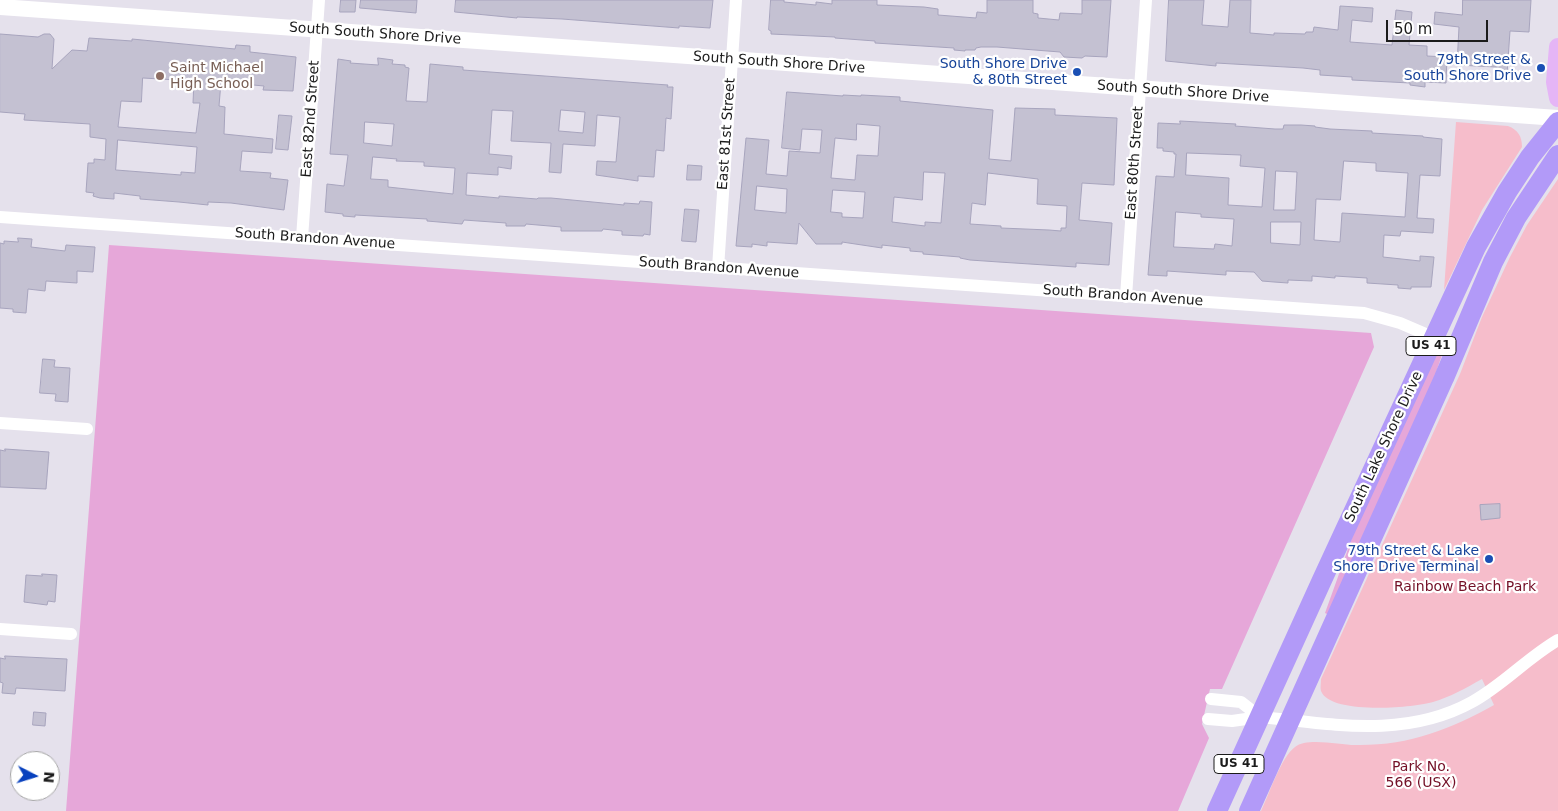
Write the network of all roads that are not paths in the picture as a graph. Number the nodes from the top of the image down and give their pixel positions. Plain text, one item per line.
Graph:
1 (319, 0) edge
2 (736, 0) edge
3 (1146, 0) edge
4 (0, 6) edge
5 (317, 30) junction
6 (1558, 47) edge
7 (732, 59) junction
8 (1140, 88) junction
9 (1558, 98) edge
10 (1558, 118) edge
11 (1558, 122) edge
12 (1558, 155) edge
13 (0, 217) edge
14 (302, 238) junction
15 (718, 268) junction
16 (1126, 296) junction
17 (1435, 338) junction
18 (0, 423) edge
19 (87, 429) dead end
20 (0, 629) edge
21 (71, 634) dead end
22 (1558, 640) edge
23 (1211, 699) dead end
24 (1260, 717) junction
25 (1208, 718) dead end
26 (1291, 720) junction
27 (1218, 811) edge
28 (1249, 811) edge

1 - 5 street, East 82nd Street
2 - 7 street, East 81st Street
3 - 8 street, East 80th Street
4 - 5 street, South South Shore Drive
5 - 7 street, South South Shore Drive
5 - 14 street, East 82nd Street
6 - 9 main road
7 - 8 street, South South Shore Drive
7 - 15 street, East 81st Street
8 - 10 street, South South Shore Drive
8 - 16 street, East 80th Street
11 - 17 main road, South Lake Shore Drive / US 41
12 - 26 main road, South Lake Shore Drive / US 41
13 - 14 street, South Brandon Avenue
14 - 15 street, South Brandon Avenue
15 - 16 street, South Brandon Avenue
16 - 17 street, South Brandon Avenue
17 - 24 main road, South Lake Shore Drive / US 41
18 - 19 street
20 - 21 street
22 - 26 street
23 - 24 street
24 - 25 street
24 - 26 street
24 - 27 main road, South Lake Shore Drive / US 41
26 - 28 main road, South Lake Shore Drive / US 41

